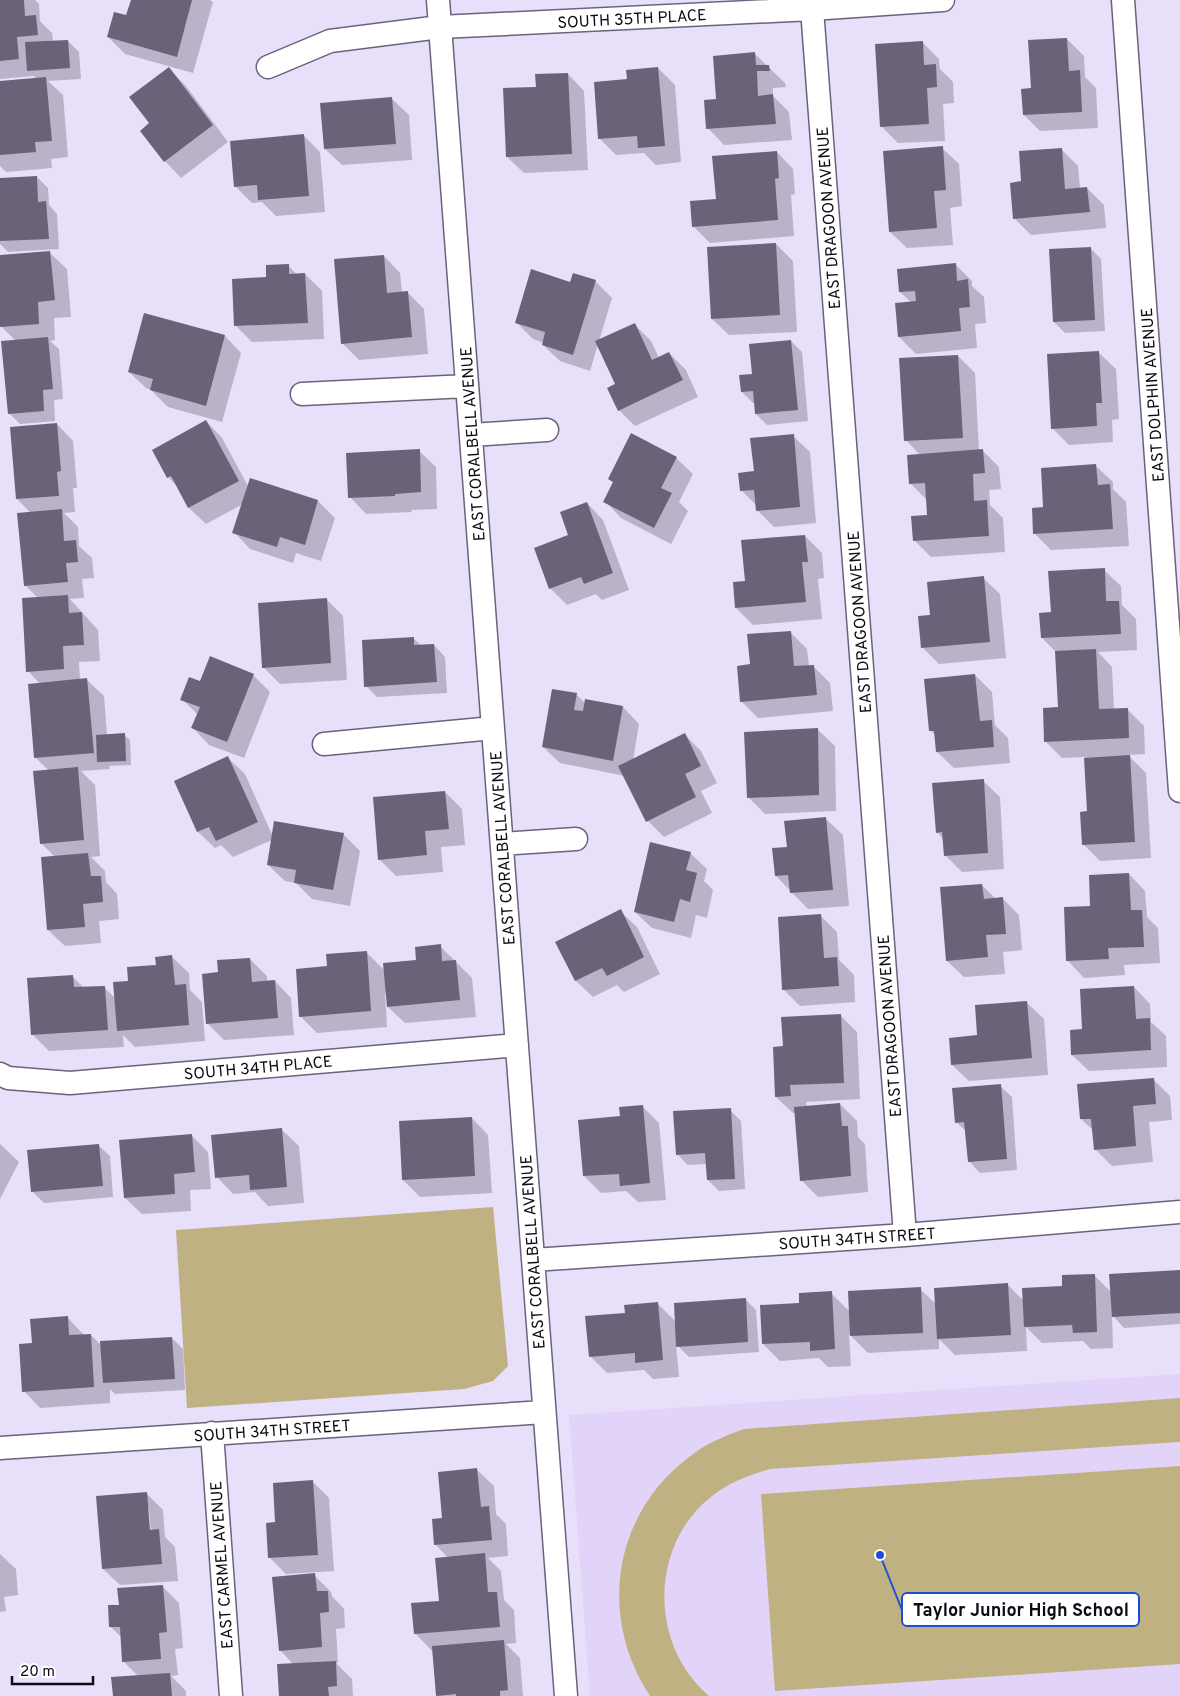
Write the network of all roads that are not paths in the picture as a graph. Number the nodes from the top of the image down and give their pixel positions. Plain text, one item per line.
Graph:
1 (438, 0) edge
2 (943, 0) edge
3 (1123, 0) edge
4 (812, 9) junction
5 (440, 27) junction
6 (268, 67) dead end
7 (467, 386) junction
8 (302, 394) dead end
9 (547, 430) dead end
10 (471, 435) junction
11 (493, 728) junction
12 (324, 744) dead end
13 (1180, 790) edge
14 (576, 838) dead end
15 (502, 844) junction
16 (517, 1045) junction
17 (0, 1074) edge
18 (1180, 1212) edge
19 (905, 1234) junction
20 (533, 1260) junction
21 (544, 1412) junction
22 (212, 1433) junction
23 (0, 1448) edge
24 (231, 1696) edge
25 (566, 1696) edge

1 - 5 street, EAST CORALBELL AVENUE
2 - 4 street, SOUTH 35TH PLACE
3 - 13 street, EAST DOLPHIN AVENUE
4 - 5 street, SOUTH 35TH PLACE
4 - 19 street, EAST DRAGOON AVENUE
5 - 6 street, SOUTH 35TH PLACE
5 - 7 street, EAST CORALBELL AVENUE
7 - 8 street
7 - 10 street, EAST CORALBELL AVENUE
9 - 10 street
10 - 11 street, EAST CORALBELL AVENUE
11 - 12 street
11 - 15 street, EAST CORALBELL AVENUE
14 - 15 street
15 - 16 street, EAST CORALBELL AVENUE
16 - 17 street, SOUTH 34TH PLACE
16 - 20 street, EAST CORALBELL AVENUE
18 - 19 street, SOUTH 34TH STREET
19 - 20 street, SOUTH 34TH STREET
20 - 21 street, EAST CORALBELL AVENUE
21 - 22 street, SOUTH 34TH STREET
21 - 25 street, EAST CORALBELL AVENUE
22 - 23 street, SOUTH 34TH STREET
22 - 24 street, EAST CARMEL AVENUE

